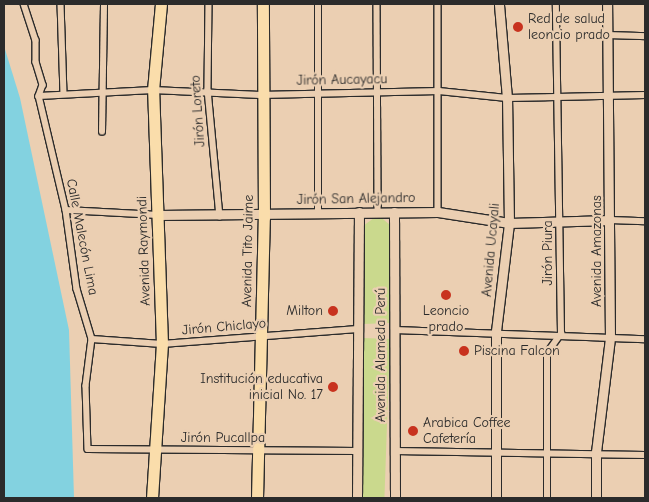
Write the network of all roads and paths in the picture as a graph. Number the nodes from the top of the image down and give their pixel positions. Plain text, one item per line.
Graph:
1 (24, 4) edge
2 (61, 4) edge
3 (104, 4) edge
4 (161, 4) edge
5 (210, 4) edge
6 (263, 4) edge
7 (318, 4) edge
8 (377, 4) edge
9 (438, 4) edge
10 (499, 4) edge
11 (556, 4) edge
12 (607, 4) edge
13 (610, 35) junction
14 (645, 36) edge
15 (153, 90) junction
16 (208, 90) junction
17 (318, 91) junction
18 (377, 91) junction
19 (439, 91) junction
20 (64, 94) junction
21 (102, 94) junction
22 (260, 95) junction
23 (645, 95) edge
24 (39, 96) junction
25 (559, 97) junction
26 (507, 98) junction
27 (611, 98) junction
28 (102, 132) dead end
29 (66, 210) junction
30 (318, 212) junction
31 (359, 212) junction
32 (378, 212) junction
33 (394, 212) junction
34 (438, 212) junction
35 (158, 215) junction
36 (220, 216) junction
37 (264, 217) junction
38 (561, 219) junction
39 (610, 220) junction
40 (645, 221) edge
41 (509, 223) junction
42 (357, 330) junction
43 (395, 330) junction
44 (496, 331) junction
45 (561, 334) junction
46 (262, 336) junction
47 (610, 338) junction
48 (92, 339) junction
49 (645, 339) edge
50 (162, 344) junction
51 (88, 448) joint
52 (152, 450) junction
53 (257, 450) junction
54 (357, 451) junction
55 (395, 451) junction
56 (496, 452) junction
57 (547, 452) junction
58 (596, 452) junction
59 (645, 455) edge
60 (152, 498) edge
61 (257, 498) edge
62 (357, 498) edge
63 (395, 498) edge
64 (496, 498) edge
65 (547, 498) edge
66 (596, 498) edge

1 - 24 street, Calle Malecón Lima
2 - 20 street
3 - 21 street
4 - 15 highway, Avenida Raymondi
5 - 16 street, Jirón Loreto
6 - 22 highway, Avenida Tito Jaime
7 - 17 street
8 - 18 street
9 - 19 street
10 - 26 street, Avenida Ucayali
11 - 25 street, Jirón Piura
12 - 13 street, Avenida Amazonas
13 - 14 street
13 - 27 street, Avenida Amazonas
15 - 16 street, Jirón Aucayacu
15 - 21 street, Jirón Aucayacu
15 - 35 highway, Avenida Raymondi
16 - 22 street, Jirón Aucayacu
16 - 36 street, Jirón Loreto
17 - 18 street, Jirón Aucayacu
17 - 22 street, Jirón Aucayacu
17 - 30 street
18 - 19 street, Jirón Aucayacu
18 - 32 street
19 - 26 street, Jirón Aucayacu
19 - 34 street
20 - 21 street, Jirón Aucayacu
20 - 24 street, Jirón Aucayacu
21 - 28 street
22 - 37 highway, Avenida Tito Jaime
23 - 27 street, Jirón Aucayacu
24 - 29 street, Calle Malecón Lima
25 - 26 street, Jirón Aucayacu
25 - 27 street, Jirón Aucayacu
25 - 38 street, Jirón Piura
26 - 41 street, Avenida Ucayali
27 - 39 street, Avenida Amazonas
29 - 35 street, Jirón San Alejandro
29 - 48 street, Calle Malecón Lima
30 - 31 street, Jirón San Alejandro
30 - 37 street, Jirón San Alejandro
31 - 32 street, Jirón San Alejandro
31 - 42 street, Avenida Alameda Perú
32 - 33 street, Jirón San Alejandro
33 - 34 street, Jirón San Alejandro
33 - 43 street, Avenida Alameda Perú
34 - 41 street, Jirón San Alejandro
35 - 36 street, Jirón San Alejandro
35 - 50 highway, Avenida Raymondi
36 - 37 street, Jirón San Alejandro
37 - 46 highway, Avenida Tito Jaime
38 - 39 street, Jirón San Alejandro
38 - 41 street, Jirón San Alejandro
38 - 45 street, Jirón Piura
39 - 40 street, Jirón San Alejandro
39 - 47 street, Avenida Amazonas
41 - 44 street, Avenida Ucayali
42 - 46 street, Jirón Chiclayo
42 - 54 street, Avenida Alameda Perú
43 - 44 street
43 - 55 street, Avenida Alameda Perú
44 - 45 street
44 - 56 street, Avenida Ucayali
45 - 47 street
45 - 57 street
46 - 50 street, Jirón Chiclayo
46 - 53 highway, Avenida Tito Jaime
47 - 49 street
47 - 58 street, Avenida Amazonas
48 - 50 street, Jirón Chiclayo
48 - 51 street, Calle Malecón Lima
50 - 52 highway, Avenida Raymondi
51 - 52 street, Jirón Pucallpa
52 - 53 street, Jirón Pucallpa
52 - 60 highway, Avenida Raymondi
53 - 54 street, Jirón Pucallpa
53 - 61 highway, Avenida Tito Jaime
54 - 62 street, Avenida Alameda Perú
55 - 56 street
55 - 63 street, Avenida Alameda Perú
56 - 57 street
56 - 64 street, Avenida Ucayali
57 - 58 street
57 - 65 street
58 - 59 street
58 - 66 street, Avenida Amazonas

